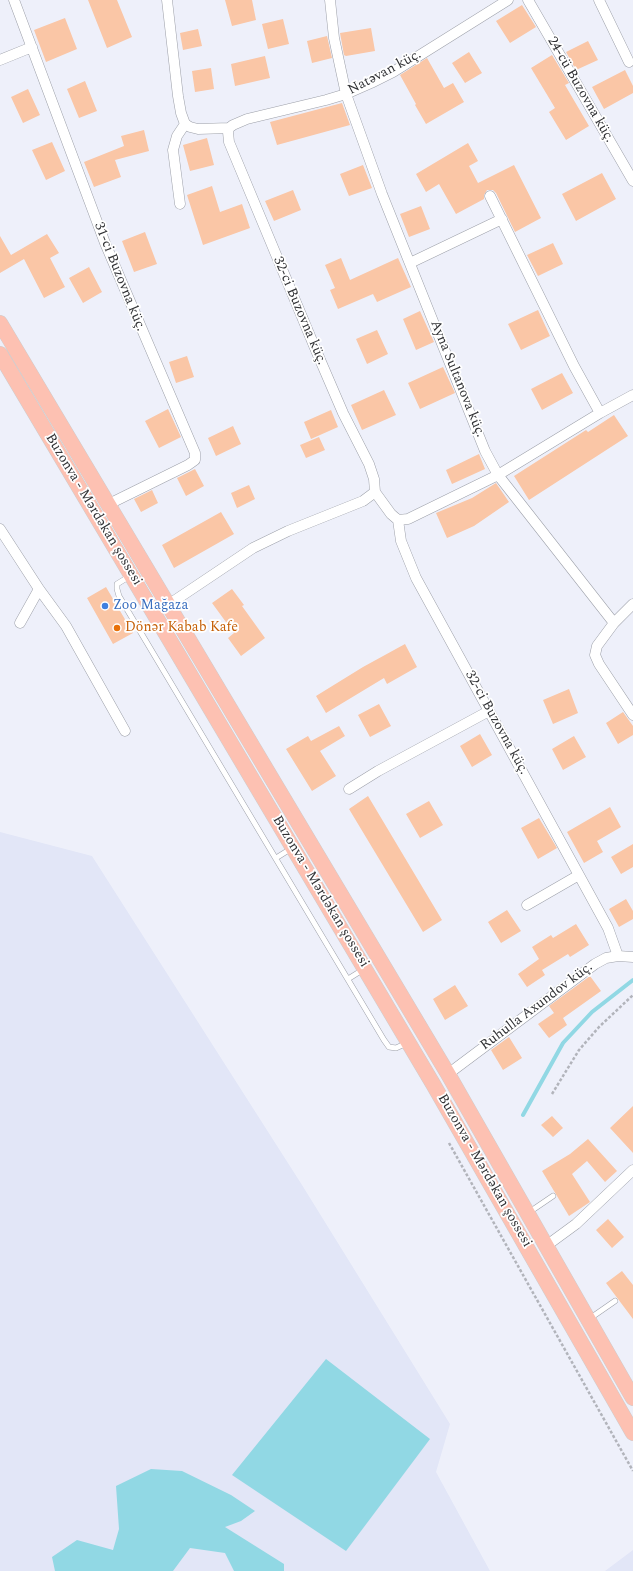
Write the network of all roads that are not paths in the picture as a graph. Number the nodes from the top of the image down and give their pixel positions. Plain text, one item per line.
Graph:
1 (14, 0) edge
2 (167, 0) edge
3 (330, 0) edge
4 (508, 0) edge
5 (528, 0) edge
6 (599, 0) edge
7 (32, 47) junction
8 (0, 60) edge
9 (629, 62) dead end
10 (346, 94) junction
11 (185, 124) junction
12 (229, 128) junction
13 (633, 181) edge
14 (490, 196) dead end
15 (180, 204) dead end
16 (502, 219) junction
17 (410, 263) junction
18 (0, 322) edge
19 (0, 354) edge
20 (633, 395) edge
21 (600, 413) junction
22 (498, 475) junction
23 (375, 492) junction
24 (109, 504) junction
25 (398, 520) junction
26 (0, 529) edge
27 (131, 575) junction
28 (39, 589) junction
29 (633, 604) edge
30 (168, 605) junction
31 (20, 623) dead end
32 (614, 623) junction
33 (489, 711) junction
34 (633, 715) edge
35 (125, 731) dead end
36 (349, 789) dead end
37 (293, 848) junction
38 (276, 858) junction
39 (579, 875) junction
40 (527, 905) dead end
41 (618, 956) junction
42 (633, 957) edge
43 (365, 969) junction
44 (348, 980) junction
45 (409, 1043) junction
46 (448, 1074) junction
47 (633, 1170) edge
48 (553, 1196) dead end
49 (528, 1214) junction
50 (546, 1246) junction
51 (615, 1301) dead end
52 (588, 1320) junction
53 (633, 1398) edge
54 (633, 1433) edge

1 - 7 street, 31-ci Buzovna küç.
2 - 11 street
3 - 10 street, Ayna Sultanova küç.
4 - 10 street, Natəvan küç.
5 - 13 street, 24-cü Buzovna küç.
6 - 9 street
7 - 8 street
7 - 24 street, 31-ci Buzovna küç.
10 - 12 street, Natəvan küç.
10 - 17 street, Ayna Sultanova küç.
11 - 12 street
11 - 15 street
12 - 23 street, 32-ci Buzovna küç.
14 - 16 street
16 - 17 street
16 - 21 street
17 - 22 street, Ayna Sultanova küç.
18 - 24 main road
19 - 27 main road, Buzonva - Mərdəkan şossesi
20 - 21 street
21 - 22 street
22 - 25 street
22 - 32 street, Ayna Sultanova küç.
23 - 25 street, 32-ci Buzovna küç.
23 - 30 street
24 - 30 main road
25 - 33 street, 32-ci Buzovna küç.
26 - 28 street
27 - 37 main road, Buzonva - Mərdəkan şossesi
27 - 38 lane
28 - 31 street
28 - 35 street
29 - 32 street
30 - 46 main road
32 - 34 street
33 - 36 street
33 - 39 street, 32-ci Buzovna küç.
37 - 38 lane
37 - 43 main road, Buzonva - Mərdəkan şossesi
38 - 44 lane
39 - 40 street
39 - 41 street, 32-ci Buzovna küç.
41 - 42 street, Ruhulla Axundov küç.
41 - 46 street, Ruhulla Axundov küç.
43 - 44 lane
43 - 45 main road, Buzonva - Mərdəkan şossesi
44 - 45 lane
45 - 54 main road, Buzonva - Mərdəkan şossesi
46 - 49 main road
47 - 50 street
48 - 49 lane
49 - 50 main road
50 - 52 main road
51 - 52 lane
52 - 53 main road

